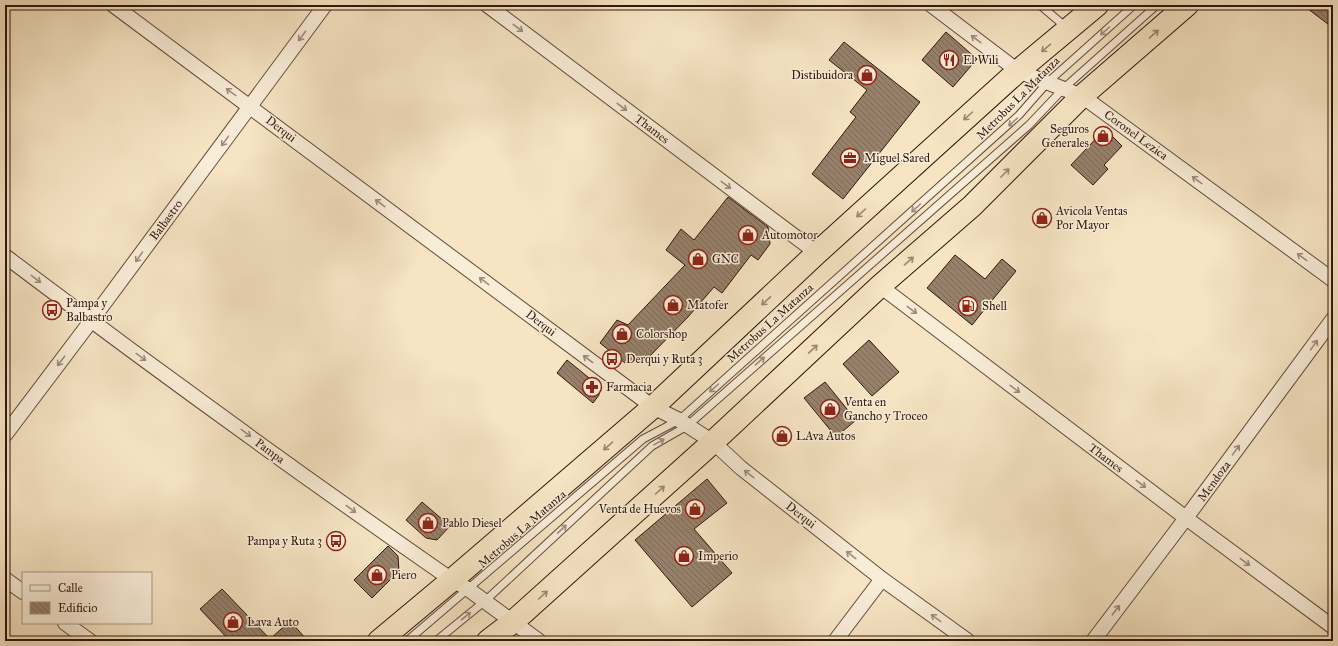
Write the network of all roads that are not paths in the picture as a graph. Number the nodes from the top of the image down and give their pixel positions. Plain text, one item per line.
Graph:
1 (113, 5) edge
2 (325, 5) edge
3 (487, 5) edge
4 (932, 5) edge
5 (1040, 5) edge
6 (1097, 5) edge
7 (1134, 5) edge
8 (1157, 5) edge
9 (1187, 5) edge
10 (1068, 30) junction
11 (1018, 72) junction
12 (1048, 82) junction
13 (1073, 92) junction
14 (250, 106) junction
15 (817, 253) junction
16 (5, 256) edge
17 (1333, 280) edge
18 (880, 286) junction
19 (1333, 319) edge
20 (92, 321) junction
21 (653, 407) junction
22 (683, 423) junction
23 (5, 435) edge
24 (713, 442) junction
25 (1186, 518) junction
26 (5, 579) edge
27 (882, 579) junction
28 (460, 585) junction
29 (22, 591) edge
30 (485, 601) junction
31 (514, 621) junction
32 (66, 624) edge
33 (1333, 628) edge
34 (90, 641) edge
35 (379, 641) edge
36 (407, 641) edge
37 (436, 641) edge
38 (488, 641) edge
39 (539, 641) edge
40 (835, 641) edge
41 (968, 641) edge
42 (1093, 641) edge

14 -> 1 street, Derqui
2 -> 14 street, Balbastro
3 -> 15 street, Thames
11 -> 4 street, Coronel Lezica
5 - 10 lane
6 - 10 highway
7 -> 12 lane, Metrobus La Matanza
8 - 13 lane, Metrobus La Matanza
13 -> 9 highway
10 -> 11 highway
11 - 12 street, Coronel Lezica
11 -> 15 highway
12 - 13 street, Coronel Lezica
12 -> 22 lane, Metrobus La Matanza
17 -> 13 street, Coronel Lezica
18 -> 13 highway
22 -> 13 lane, Metrobus La Matanza
14 -> 20 street, Balbastro
21 -> 14 street, Derqui
15 -> 21 highway
16 -> 20 street, Pampa
24 -> 18 highway
18 -> 25 street, Thames
25 -> 19 street, Mendoza
20 -> 23 street, Balbastro
20 -> 28 street, Pampa
21 - 22 street, Derqui
21 -> 28 highway
22 - 24 street, Derqui
22 - 28 lane, Metrobus La Matanza
30 -> 22 lane, Metrobus La Matanza
27 -> 24 street, Derqui
31 -> 24 highway
25 -> 33 street, Thames
42 -> 25 street, Mendoza
26 - 29 street
27 - 40 street
41 -> 27 street, Derqui
28 - 30 street, Pampa
28 - 35 highway
28 - 36 lane, Metrobus La Matanza
30 - 31 street, Pampa
37 -> 30 lane, Metrobus La Matanza
31 - 38 highway
31 - 39 street, Pampa
32 - 34 street

